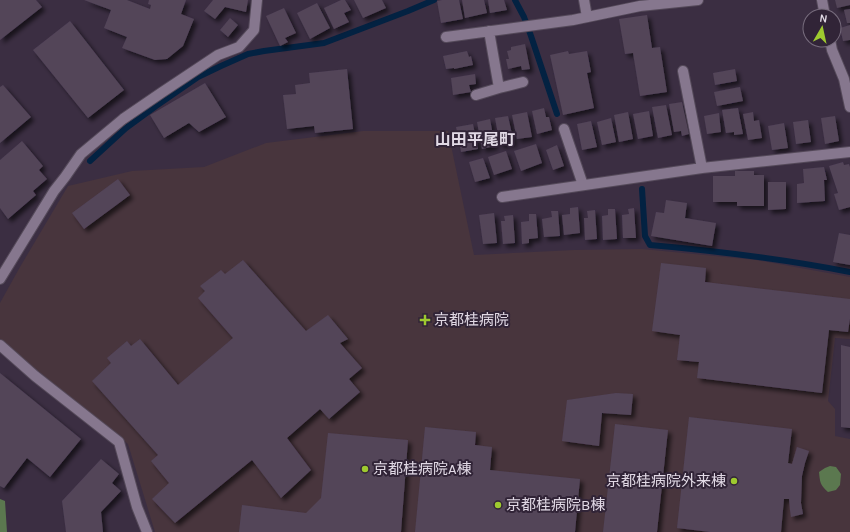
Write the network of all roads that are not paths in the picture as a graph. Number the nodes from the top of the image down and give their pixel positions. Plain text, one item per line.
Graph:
1 (257, 0) edge
2 (584, 0) edge
3 (698, 0) edge
4 (587, 17) junction
5 (489, 31) junction
6 (446, 37) dead end
7 (832, 48) edge
8 (683, 71) dead end
9 (523, 82) dead end
10 (499, 88) junction
11 (476, 95) dead end
12 (850, 107) edge
13 (564, 129) dead end
14 (850, 152) edge
15 (702, 168) junction
16 (583, 185) junction
17 (502, 197) dead end
18 (0, 279) edge
19 (0, 345) edge
20 (147, 532) edge

1 - 18 street
2 - 4 street
3 - 4 street
4 - 5 street
5 - 6 street
5 - 10 street
7 - 12 street
8 - 15 street
9 - 10 street
10 - 11 street
13 - 16 street
14 - 15 street
15 - 16 street
16 - 17 street
19 - 20 street

